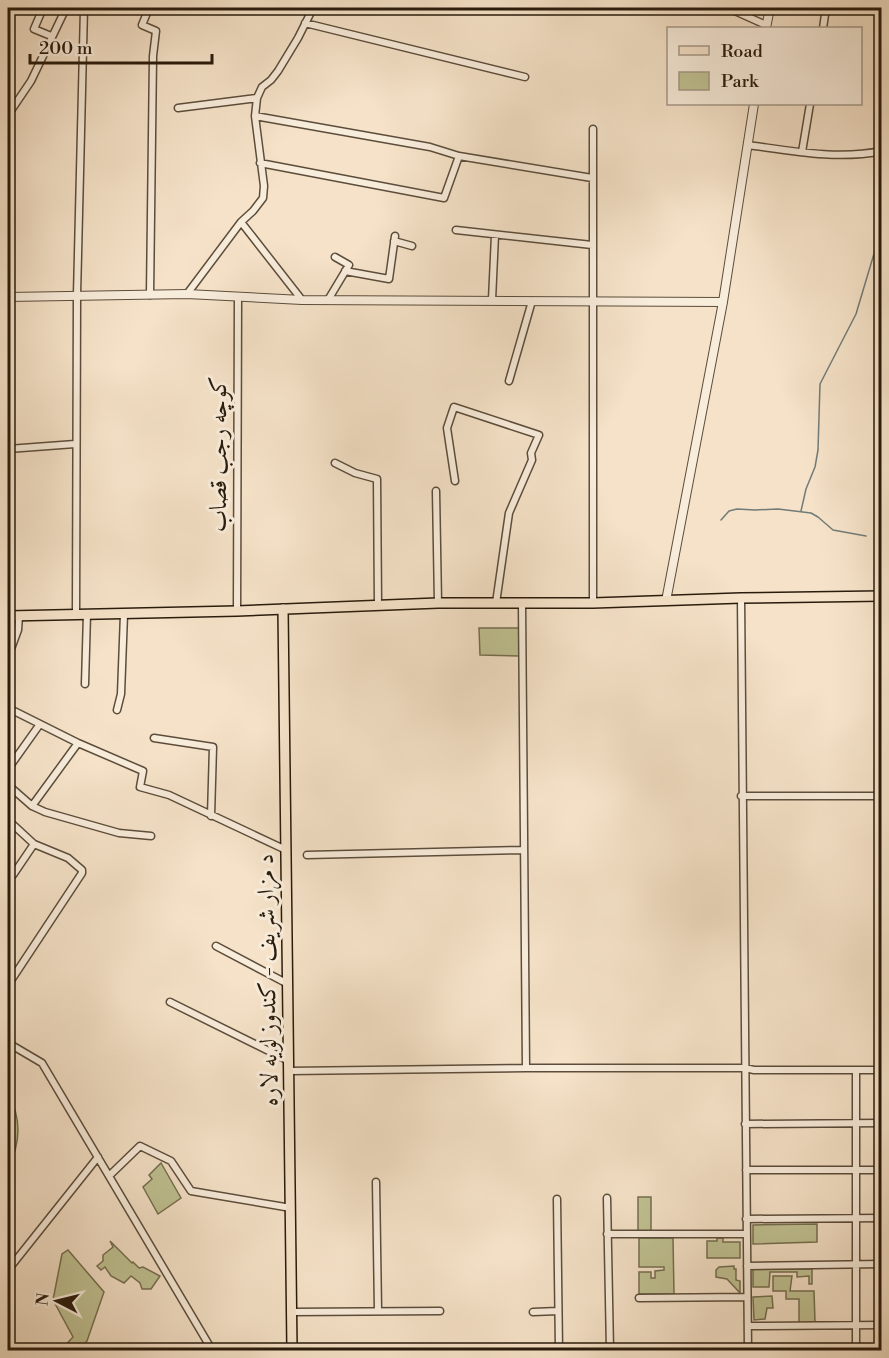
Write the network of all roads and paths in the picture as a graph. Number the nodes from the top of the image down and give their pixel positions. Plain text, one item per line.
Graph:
1 (43, 8) edge
2 (66, 8) edge
3 (84, 8) edge
4 (149, 8) edge
5 (313, 8) edge
6 (728, 8) edge
7 (770, 8) edge
8 (826, 8) edge
9 (305, 22) junction
10 (766, 27) edge
11 (823, 27) edge
12 (51, 36) junction
13 (525, 78) dead end
14 (257, 98) junction
15 (754, 105) edge
16 (810, 105) edge
17 (178, 108) dead end
18 (8, 115) edge
19 (255, 116) junction
20 (593, 129) dead end
21 (748, 145) junction
22 (882, 151) edge
23 (802, 152) junction
24 (459, 156) junction
25 (260, 163) junction
26 (592, 178) junction
27 (241, 222) junction
28 (456, 230) dead end
29 (495, 235) junction
30 (592, 245) junction
31 (412, 246) dead end
32 (335, 257) dead end
33 (345, 271) junction
34 (187, 294) junction
35 (76, 295) junction
36 (150, 295) junction
37 (8, 297) edge
38 (238, 297) junction
39 (302, 300) junction
40 (328, 300) junction
41 (492, 300) junction
42 (532, 301) junction
43 (593, 302) junction
44 (723, 302) junction
45 (509, 381) dead end
46 (75, 444) junction
47 (8, 449) edge
48 (335, 463) dead end
49 (454, 481) dead end
50 (436, 491) dead end
51 (882, 596) edge
52 (741, 598) junction
53 (666, 600) junction
54 (438, 603) junction
55 (496, 603) junction
56 (593, 603) junction
57 (522, 604) junction
58 (378, 605) junction
59 (284, 609) junction
60 (237, 611) junction
61 (82, 614) junction
62 (124, 614) junction
63 (8, 616) edge
64 (18, 616) junction
65 (8, 657) edge
66 (85, 684) dead end
67 (8, 708) edge
68 (117, 710) dead end
69 (40, 724) junction
70 (154, 738) dead end
71 (78, 743) junction
72 (8, 769) edge
73 (8, 785) edge
74 (741, 796) junction
75 (882, 796) edge
76 (32, 806) junction
77 (211, 816) junction
78 (8, 820) edge
79 (151, 836) dead end
80 (34, 844) junction
81 (286, 850) junction
82 (524, 850) junction
83 (307, 855) dead end
84 (13, 875) dead end
85 (216, 946) dead end
86 (288, 984) junction
87 (8, 985) edge
88 (170, 1002) dead end
89 (8, 1043) edge
90 (289, 1066) junction
91 (525, 1068) junction
92 (745, 1068) junction
93 (855, 1070) junction
94 (882, 1070) edge
95 (856, 1123) junction
96 (882, 1123) edge
97 (745, 1124) junction
98 (98, 1158) junction
99 (746, 1170) junction
100 (856, 1170) junction
101 (882, 1170) edge
102 (109, 1176) junction
103 (376, 1182) dead end
104 (607, 1198) dead end
105 (557, 1199) dead end
106 (291, 1208) junction
107 (856, 1218) junction
108 (882, 1218) edge
109 (746, 1219) junction
110 (607, 1234) junction
111 (747, 1234) junction
112 (856, 1264) junction
113 (882, 1264) edge
114 (747, 1266) junction
115 (8, 1270) edge
116 (747, 1297) junction
117 (639, 1298) dead end
118 (378, 1310) junction
119 (440, 1311) dead end
120 (558, 1311) junction
121 (291, 1312) junction
122 (533, 1312) dead end
123 (856, 1325) junction
124 (882, 1325) edge
125 (748, 1326) junction
126 (212, 1350) edge
127 (292, 1350) edge
128 (559, 1350) edge
129 (610, 1350) edge
130 (748, 1350) edge
131 (856, 1350) edge

1 - 12 street
2 - 12 street
3 - 35 street
4 - 36 street
5 - 9 street
6 - 10 street
7 - 10 street
8 - 11 street
9 - 13 street
9 - 14 street
12 - 18 street
14 - 17 street
14 - 19 street
15 - 21 street
16 - 23 street
19 - 24 street
19 - 25 street
20 - 26 street
21 - 23 street
21 - 44 street
22 - 23 street
24 - 25 street
24 - 26 street
25 - 27 street
26 - 30 street
27 - 34 street
27 - 39 street
28 - 29 street
29 - 30 street
29 - 41 street
30 - 43 street
31 - 33 street
32 - 33 street
33 - 40 street
34 - 36 street
34 - 38 street
35 - 36 street
35 - 37 street
35 - 46 street
38 - 39 street
38 - 60 street, کوچه رجب قصاب
39 - 40 street
40 - 41 street
41 - 42 street
42 - 43 street
42 - 45 street
43 - 44 street
43 - 56 street
44 - 53 street
46 - 47 street
46 - 61 street
48 - 58 street
49 - 55 street
50 - 54 street
51 - 52 main road
52 - 53 main road
52 - 74 street
53 - 56 main road
54 - 55 main road
54 - 58 main road
55 - 57 main road
56 - 57 main road
57 - 82 street
58 - 59 main road
59 - 60 main road
59 - 81 main road, د مزار شریف - کندوز لویه لاره
60 - 62 main road
61 - 62 main road
61 - 64 main road
61 - 66 street
62 - 68 street
63 - 64 main road
64 - 65 street
67 - 69 street
69 - 71 street
69 - 72 street
70 - 77 street
71 - 76 street
71 - 77 street
73 - 76 street
74 - 75 street
74 - 92 street
76 - 79 street
77 - 81 street
78 - 80 street
80 - 84 street
80 - 87 street
81 - 86 main road, د مزار شریف - کندوز لویه لاره
82 - 83 street
82 - 91 street
85 - 86 street
86 - 90 main road, د مزار شریف - کندوز لویه لاره
88 - 90 street
89 - 98 street
90 - 91 street
90 - 106 main road, د مزار شریف - کندوز لویه لاره
91 - 92 street
92 - 93 street
92 - 97 street
93 - 94 street
93 - 95 street
95 - 96 street
95 - 97 street
95 - 100 street
97 - 99 street
98 - 102 street
98 - 115 street
99 - 100 street
99 - 109 street
100 - 101 street
100 - 107 street
102 - 106 street
102 - 126 street
103 - 118 street
104 - 110 street
105 - 120 street
106 - 121 main road, د مزار شریف - کندوز لویه لاره
107 - 108 street
107 - 109 street
107 - 112 street
109 - 111 street
110 - 111 street
110 - 129 street
111 - 114 street
112 - 113 street
112 - 114 street
112 - 123 street
114 - 116 street
116 - 117 street
116 - 125 street
118 - 119 street
118 - 121 street
120 - 122 street
120 - 128 street
121 - 127 main road, د مزار شریف - کندوز لویه لاره
123 - 124 street
123 - 125 street
123 - 131 street
125 - 130 street

